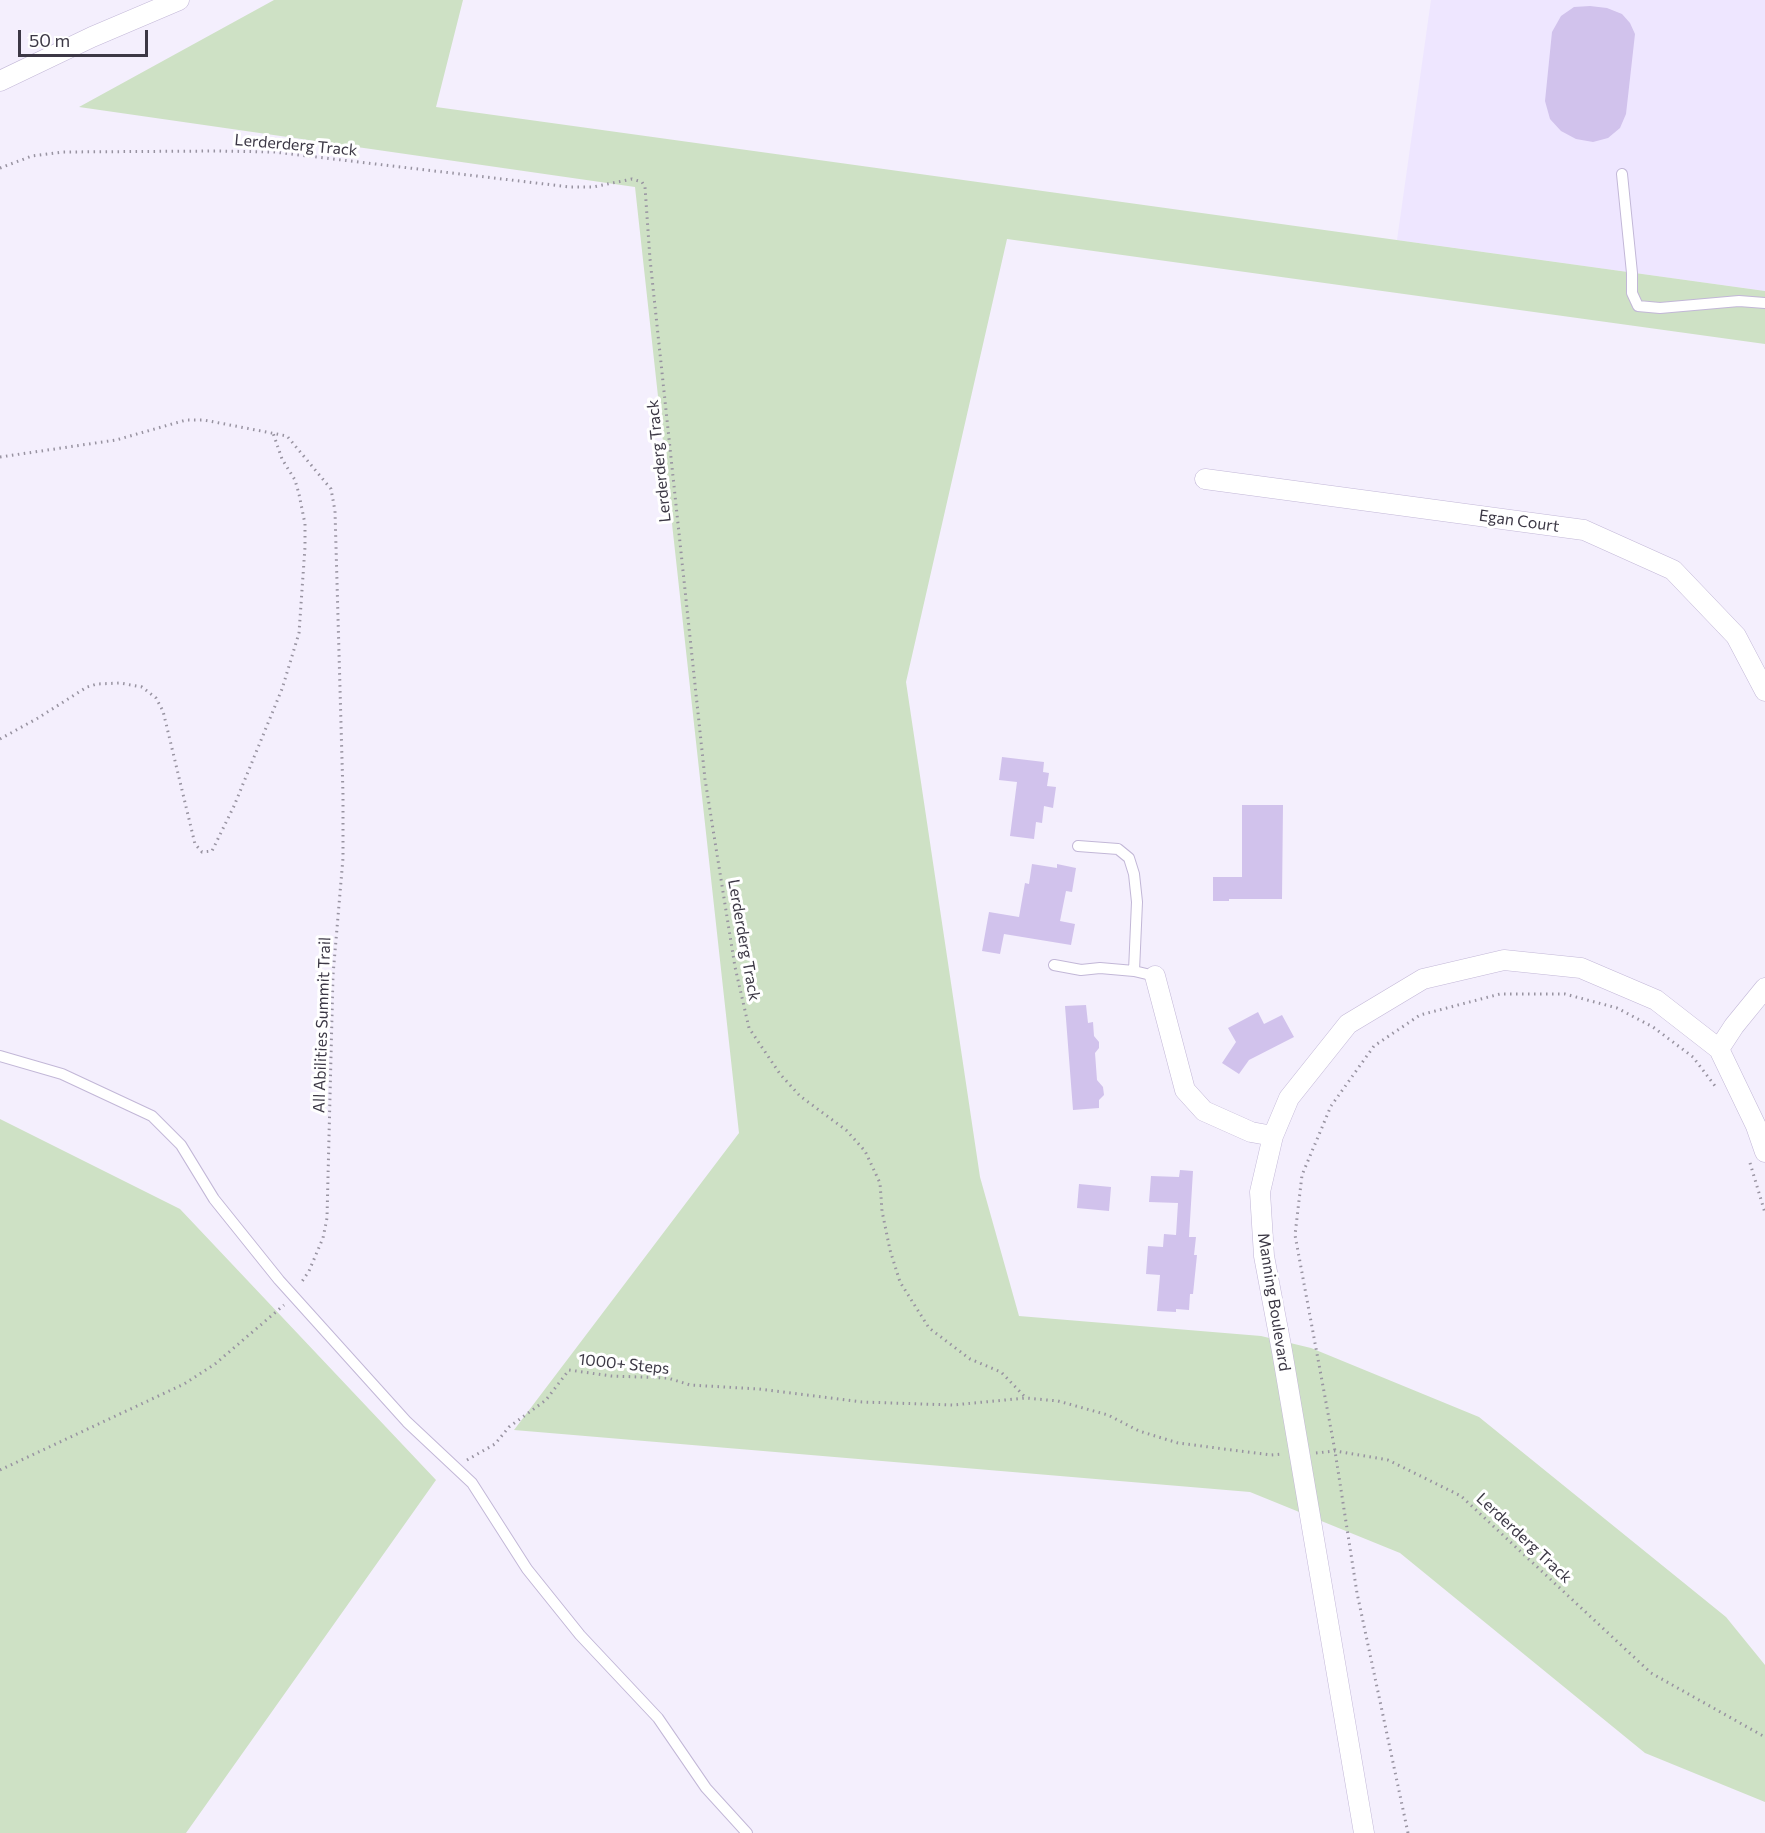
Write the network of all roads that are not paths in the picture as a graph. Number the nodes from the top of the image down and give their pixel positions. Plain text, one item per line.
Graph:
1 (179, 0) edge
2 (0, 81) edge
3 (1622, 174) dead end
4 (1765, 303) edge
5 (1205, 479) dead end
6 (1765, 692) edge
7 (1078, 846) dead end
8 (1054, 965) dead end
9 (1134, 971) junction
10 (1155, 976) joint
11 (1765, 988) edge
12 (1719, 1049) junction
13 (0, 1056) edge
14 (1273, 1136) junction
15 (1757, 1154) edge
16 (747, 1833) edge
17 (1364, 1833) edge

1 - 2 street
3 - 4 lane
5 - 6 street, Egan Court
7 - 9 lane
8 - 9 lane
9 - 10 lane
10 - 14 street
11 - 12 street
12 - 14 street, Manning Boulevard
12 - 15 street, Manning Boulevard
13 - 16 lane
14 - 17 street, Manning Boulevard

